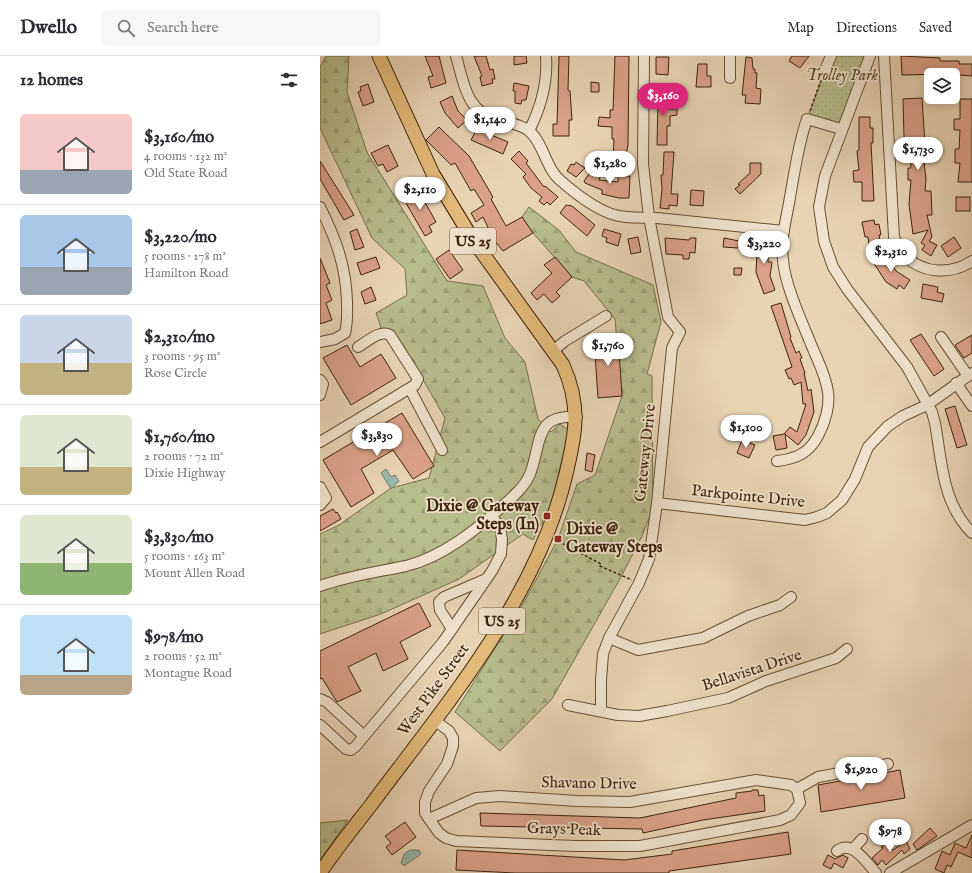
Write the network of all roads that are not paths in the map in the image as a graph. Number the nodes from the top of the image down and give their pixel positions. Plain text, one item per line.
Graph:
1 (379, 56) edge
2 (456, 56) edge
3 (546, 56) edge
4 (644, 56) edge
5 (730, 56) edge
6 (831, 56) edge
7 (870, 56) edge
8 (884, 56) edge
9 (825, 70) road end
10 (730, 78) dead end
11 (841, 128) junction
12 (529, 131) junction
13 (320, 207) edge
14 (649, 217) junction
15 (784, 231) junction
16 (972, 260) edge
17 (606, 316) dead end
18 (941, 337) dead end
19 (320, 342) edge
20 (358, 347) dead end
21 (554, 350) junction
22 (970, 375) edge
23 (320, 380) edge
24 (956, 383) junction
25 (412, 387) junction
26 (320, 395) edge
27 (928, 405) junction
28 (972, 406) edge
29 (577, 417) junction
30 (320, 442) edge
31 (442, 450) dead end
32 (777, 461) dead end
33 (320, 487) edge
34 (657, 503) junction
35 (320, 505) edge
36 (492, 516) junction
37 (972, 533) edge
38 (486, 579) junction
39 (320, 586) edge
40 (791, 597) dead end
41 (452, 629) junction
42 (609, 638) junction
43 (847, 649) dead end
44 (320, 699) edge
45 (568, 705) dead end
46 (601, 711) junction
47 (434, 720) junction
48 (320, 725) edge
49 (364, 736) junction
50 (888, 764) dead end
51 (797, 789) junction
52 (429, 819) junction
53 (972, 825) edge
54 (862, 839) dead end
55 (853, 849) junction
56 (837, 851) dead end
57 (320, 873) edge
58 (876, 873) edge
59 (890, 873) edge

1 - 21 main road, US 25
2 - 12 street
3 - 12 street
4 - 14 street
5 - 10 street
6 - 9 street
7 - 11 street
8 - 16 street
11 - 15 street
11 - 27 street
12 - 14 street
13 - 19 street
14 - 15 street
14 - 34 street, Gateway Drive
15 - 32 street
17 - 21 street
18 - 22 street
20 - 25 street
21 - 29 main road, US 25
22 - 24 street, Parkpointe Drive
23 - 26 street
24 - 27 street, Parkpointe Drive
24 - 28 street
25 - 30 street
25 - 31 street
27 - 34 street, Parkpointe Drive
27 - 37 street
29 - 36 street
29 - 47 main road, West Pike Street / US 25
33 - 35 street
34 - 42 street, Gateway Drive
36 - 38 street
36 - 39 street
38 - 41 street
38 - 41 street
40 - 42 street
41 - 49 street
42 - 46 street, Gateway Drive
43 - 46 street, Bellavista Drive
44 - 49 street
45 - 46 street, Bellavista Drive
47 - 52 street, Grays Peak
47 - 57 main road, West Pike Street / US 25
48 - 49 street
50 - 51 street
51 - 52 street, Shavano Drive
51 - 52 street, Grays Peak
53 - 59 street
54 - 55 street
55 - 56 street
55 - 58 street

